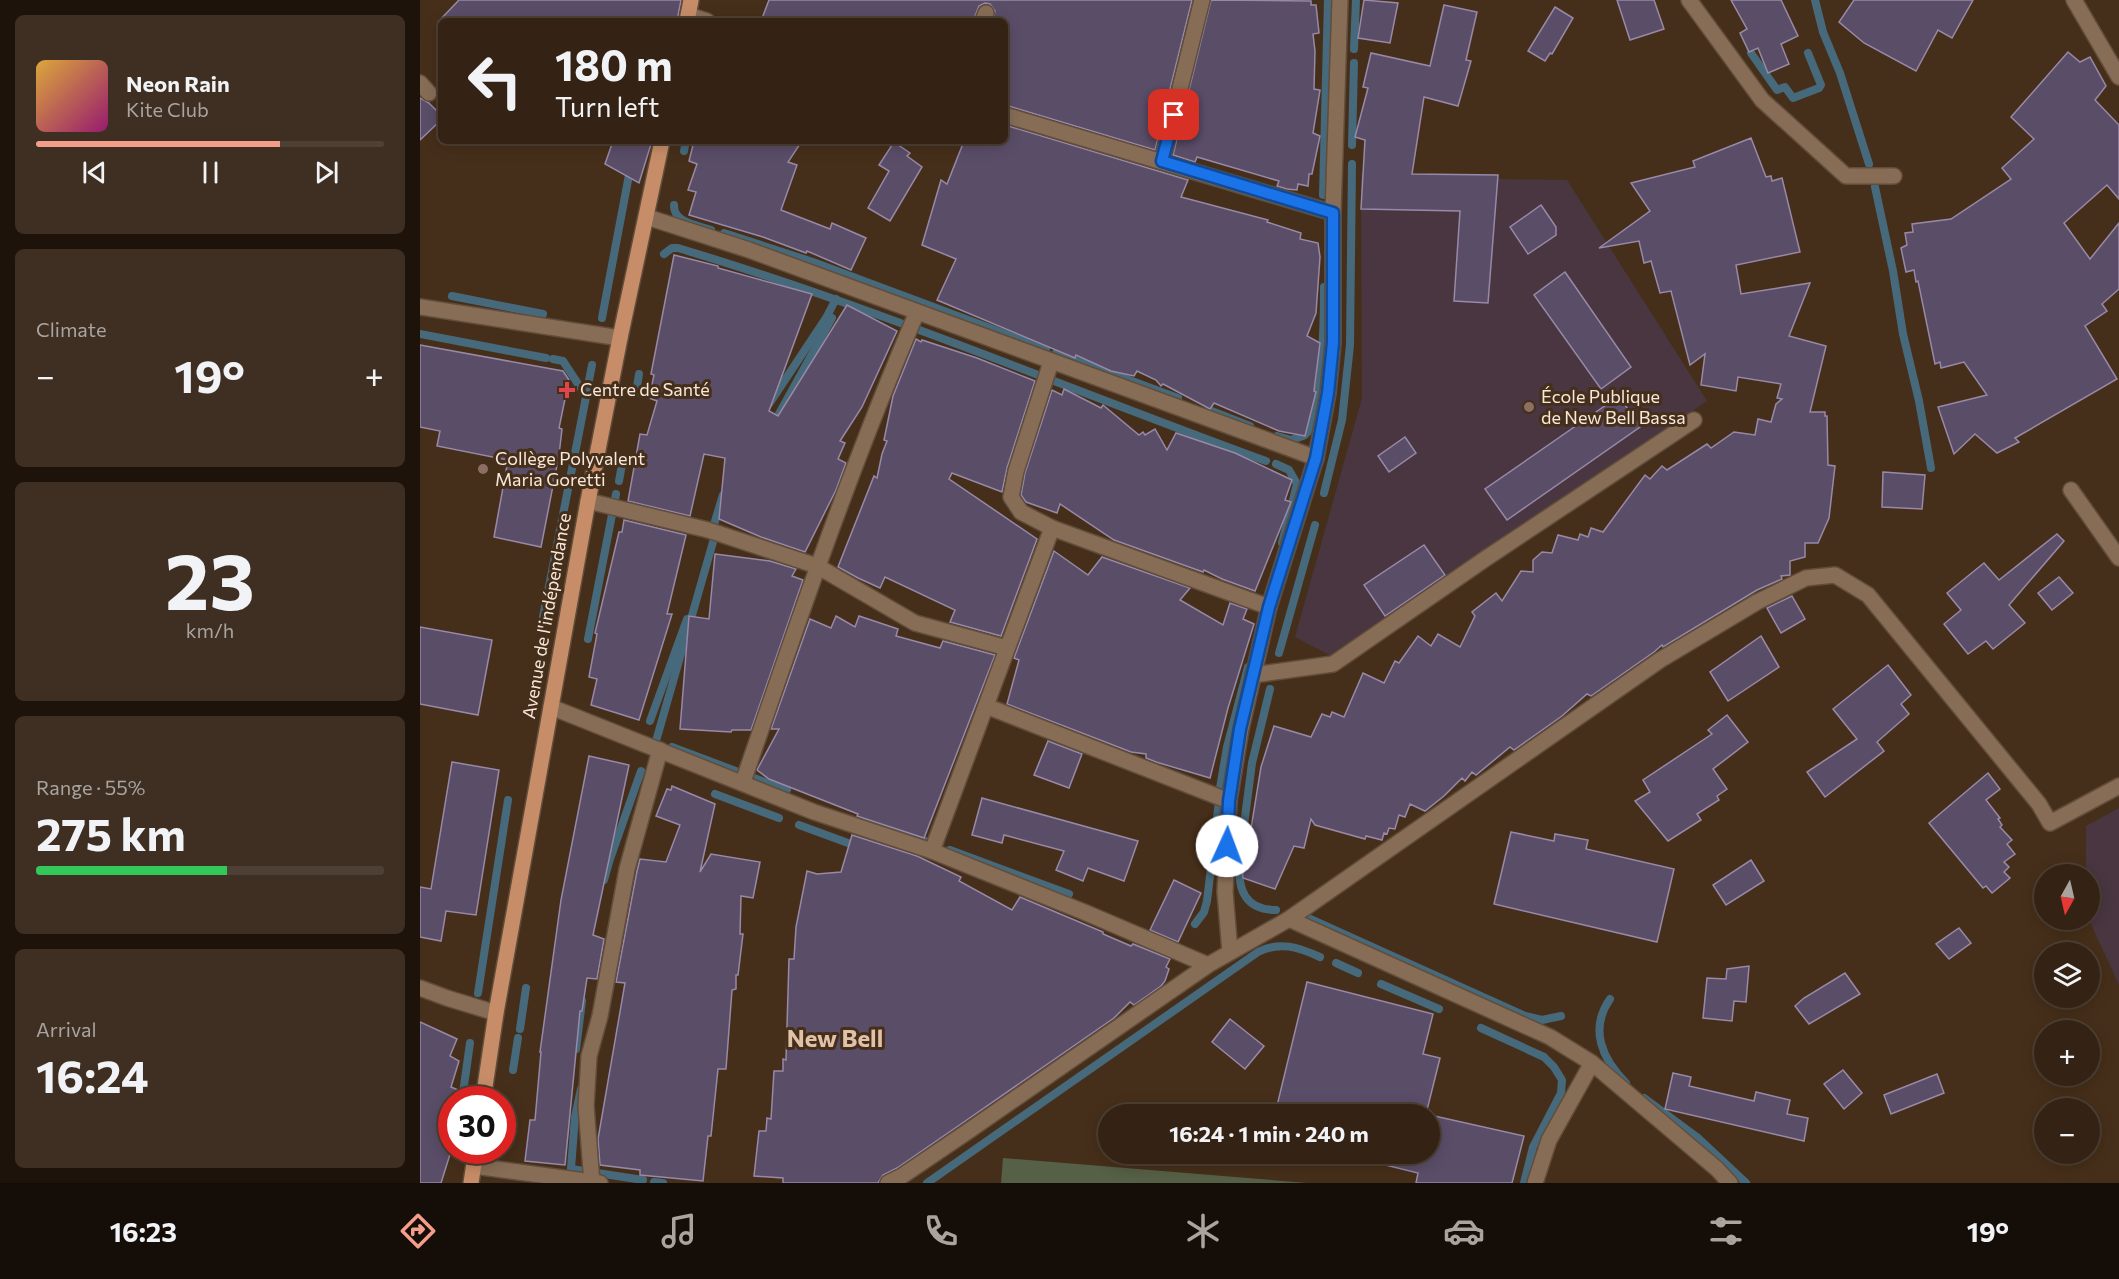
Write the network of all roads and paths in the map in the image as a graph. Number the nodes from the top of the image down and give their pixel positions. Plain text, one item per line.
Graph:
1 (1202, 0) edge
2 (1340, 0) edge
3 (1689, 0) edge
4 (2074, 0) edge
5 (2119, 77) edge
6 (1008, 116) edge
7 (661, 144) edge
8 (1162, 161) junction
9 (1894, 176) dead end
10 (1333, 213) junction
11 (647, 217) junction
12 (420, 307) edge
13 (917, 312) junction
14 (620, 338) junction
15 (1051, 362) junction
16 (1694, 420) dead end
17 (1316, 458) junction
18 (2071, 490) dead end
19 (588, 501) junction
20 (1052, 528) junction
21 (2119, 558) edge
22 (817, 566) junction
23 (1269, 607) junction
24 (1007, 648) junction
25 (1253, 675) junction
26 (550, 706) junction
27 (986, 706) junction
28 (660, 750) junction
29 (743, 782) junction
30 (2119, 786) edge
31 (1229, 801) junction
32 (932, 851) junction
33 (1289, 919) junction
34 (1230, 952) junction
35 (1208, 965) junction
36 (420, 988) edge
37 (496, 1013) junction
38 (1592, 1063) junction
39 (485, 1086) edge
40 (474, 1164) edge
41 (504, 1164) edge
42 (471, 1183) edge
43 (595, 1183) edge
44 (888, 1183) edge
45 (1535, 1183) edge
46 (1730, 1183) edge

1 - 8 street
2 - 10 street
3 - 9 street
4 - 5 street
6 - 8 street
7 - 11 main road, Avenue de l'indépendance
8 - 10 street
10 - 17 street
11 - 13 street
11 - 14 main road, Avenue de l'indépendance
12 - 14 street
13 - 15 street
13 - 22 street
14 - 19 main road, Avenue de l'indépendance
15 - 17 street
15 - 20 street
16 - 25 street
17 - 23 street
18 - 21 street
19 - 22 street
19 - 26 main road, Avenue de l'indépendance
20 - 23 street
20 - 24 street
22 - 24 street
22 - 29 street
23 - 25 street
24 - 27 street
25 - 31 street
26 - 28 street
26 - 37 main road, Avenue de l'indépendance
27 - 31 street
27 - 32 street
28 - 29 street
28 - 43 street
29 - 32 street
30 - 33 street
31 - 34 street
32 - 35 street
33 - 34 street
33 - 38 street
34 - 35 street
35 - 44 street
36 - 37 street
37 - 39 main road, Avenue de l'indépendance
38 - 45 street
38 - 46 street
40 - 42 main road
41 - 43 street

